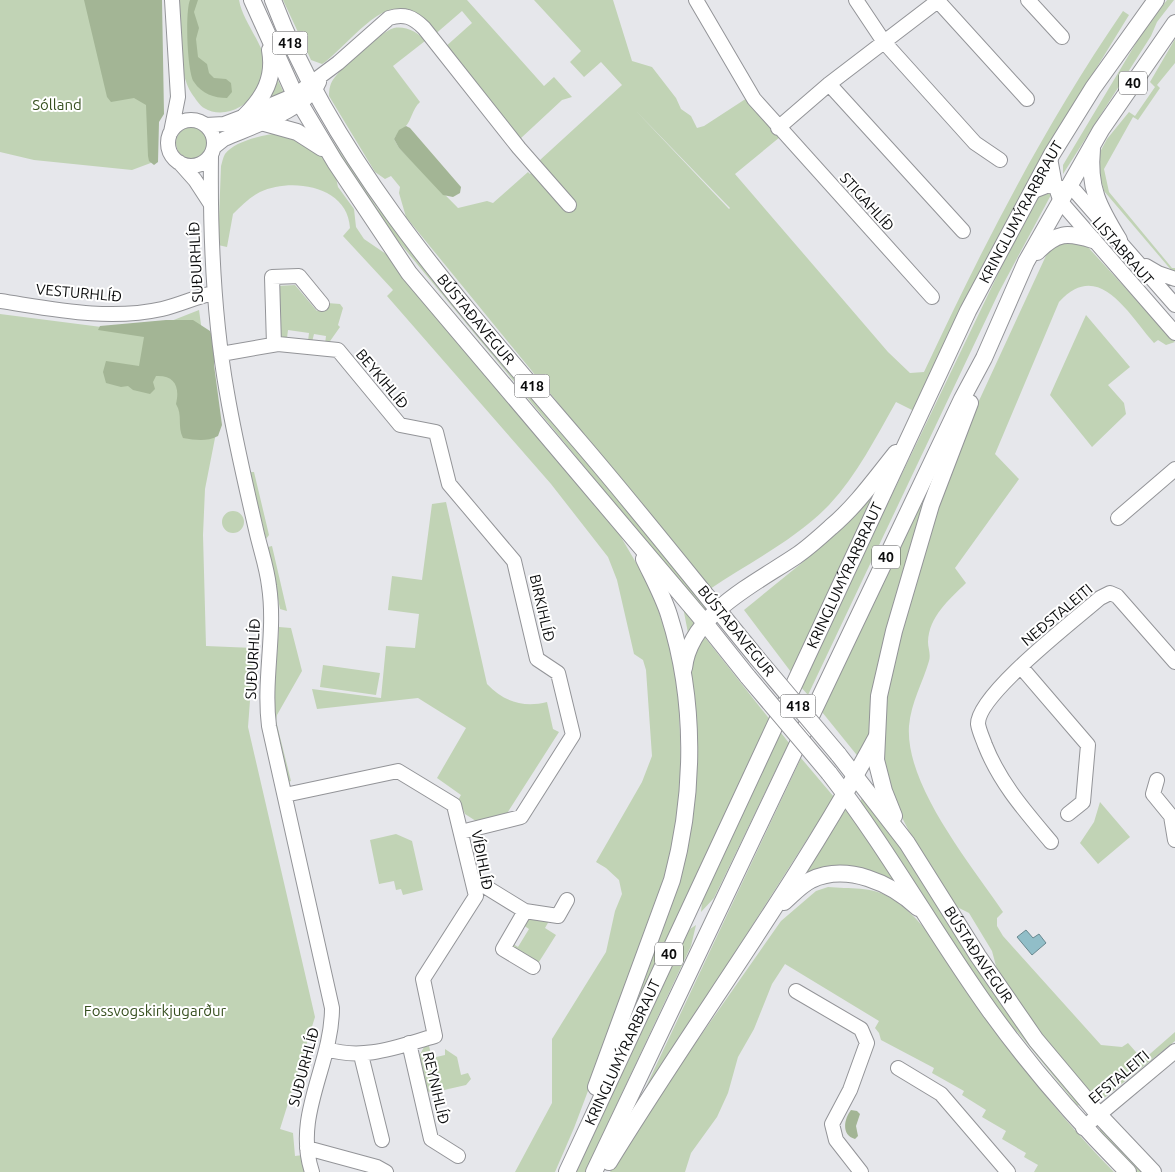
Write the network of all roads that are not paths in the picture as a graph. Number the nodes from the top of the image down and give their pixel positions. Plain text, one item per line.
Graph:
1 (172, 0) edge
2 (252, 0) edge
3 (274, 0) edge
4 (696, 0) edge
5 (856, 0) edge
6 (938, 0) edge
7 (1028, 0) edge
8 (1156, 0) edge
9 (1175, 23) edge
10 (1062, 37) dead end
11 (267, 38) junction
12 (884, 42) junction
13 (316, 83) junction
14 (829, 84) junction
15 (178, 97) junction
16 (298, 99) junction
17 (1027, 99) dead end
18 (245, 116) junction
19 (261, 122) junction
20 (201, 123) junction
21 (778, 128) junction
22 (171, 132) junction
23 (1093, 144) junction
24 (212, 151) junction
25 (1050, 158) junction
26 (1000, 160) dead end
27 (179, 162) junction
28 (335, 162) junction
29 (1031, 192) junction
30 (1061, 192) junction
31 (210, 202) junction
32 (570, 205) dead end
33 (963, 232) dead end
34 (1092, 240) junction
35 (1119, 240) junction
36 (1134, 257) junction
37 (1026, 262) junction
38 (1175, 279) edge
39 (1136, 290) junction
40 (213, 293) junction
41 (932, 297) dead end
42 (0, 301) edge
43 (322, 304) dead end
44 (1175, 310) edge
45 (1175, 332) edge
46 (274, 345) junction
47 (221, 354) junction
48 (984, 358) junction
49 (436, 432) joint
50 (912, 433) junction
51 (1175, 469) edge
52 (1118, 518) dead end
53 (619, 520) junction
54 (719, 610) junction
55 (706, 624) junction
56 (1175, 662) edge
57 (1021, 668) junction
58 (683, 673) junction
59 (876, 738) junction
60 (855, 776) junction
61 (1157, 780) dead end
62 (845, 794) junction
63 (285, 795) junction
64 (1068, 814) dead end
65 (461, 832) junction
66 (1175, 840) edge
67 (1051, 842) dead end
68 (907, 843) junction
69 (473, 879) junction
70 (567, 900) dead end
71 (772, 910) junction
72 (525, 911) junction
73 (930, 919) junction
74 (533, 967) dead end
75 (796, 991) dead end
76 (409, 1043) junction
77 (327, 1049) junction
78 (361, 1055) junction
79 (1172, 1060) edge
80 (898, 1068) dead end
81 (1099, 1115) junction
82 (1083, 1128) junction
83 (382, 1140) dead end
84 (307, 1148) junction
85 (458, 1156) dead end
86 (570, 1166) edge
87 (312, 1172) edge
88 (386, 1172) edge
89 (594, 1172) edge
90 (603, 1172) edge
91 (861, 1172) edge
92 (1008, 1172) edge
93 (1128, 1172) edge
94 (1153, 1172) edge

1 - 15 street
2 - 11 main road, BÚSTAÐAVEGUR / 418
3 - 13 main road, BÚSTAÐAVEGUR / 418
4 - 21 street, STIGAHLÍÐ
5 - 12 street
6 - 12 street
6 - 17 street
7 - 10 street
8 - 25 main road, KRINGLUMÝRARBRAUT / 40
9 - 23 main road, KRINGLUMÝRARBRAUT / 40
11 - 16 main road, BÚSTAÐAVEGUR / 418
11 - 18 main road
12 - 14 street
12 - 26 street
13 - 16 street
13 - 32 street
13 - 54 main road, BÚSTAÐAVEGUR / 418
14 - 21 street
14 - 33 street
15 - 20 street
15 - 22 street
16 - 18 street
16 - 19 street
16 - 28 main road, BÚSTAÐAVEGUR / 418
18 - 20 street
19 - 24 street
19 - 28 main road
20 - 22 street
20 - 24 street
21 - 41 street, STIGAHLÍÐ
22 - 27 street
23 - 30 main road, KRINGLUMÝRARBRAUT / 40
23 - 35 main road
24 - 27 street
24 - 31 street, SUÐURHLÍÐ
25 - 29 main road, KRINGLUMÝRARBRAUT / 40
25 - 30 street, LISTABRAUT
27 - 31 street, SUÐURHLÍÐ
28 - 53 main road, BÚSTAÐAVEGUR / 418
29 - 30 street
29 - 50 main road, KRINGLUMÝRARBRAUT / 40
30 - 34 street, LISTABRAUT
30 - 35 street, LISTABRAUT
30 - 37 main road, KRINGLUMÝRARBRAUT / 40
31 - 40 street, SUÐURHLÍÐ
34 - 37 main road
34 - 39 street, LISTABRAUT
35 - 36 street, LISTABRAUT
36 - 38 street
36 - 44 street, LISTABRAUT
37 - 48 main road, KRINGLUMÝRARBRAUT / 40
39 - 44 street
39 - 45 street, LISTABRAUT
40 - 42 street, VESTURHLÍÐ
40 - 47 street, SUÐURHLÍÐ
43 - 46 street
46 - 47 street, BEYKIHLÍÐ
46 - 49 street, BEYKIHLÍÐ
47 - 63 street, SUÐURHLÍÐ
48 - 59 main road
48 - 89 main road, KRINGLUMÝRARBRAUT / 40
49 - 65 street, BIRKIHLÍÐ
50 - 54 main road
50 - 86 main road, KRINGLUMÝRARBRAUT / 40
51 - 52 street
53 - 55 main road, BÚSTAÐAVEGUR / 418
53 - 58 main road
54 - 55 main road
54 - 60 main road, BÚSTAÐAVEGUR / 418, bridge
55 - 58 main road
55 - 62 main road, BÚSTAÐAVEGUR / 418, bridge
56 - 57 street, NEÐSTALEITI
57 - 64 street, NEÐSTALEITI
57 - 67 street, NEÐSTALEITI
58 - 86 main road
59 - 60 main road
59 - 68 main road
60 - 62 main road
60 - 68 main road, BÚSTAÐAVEGUR
61 - 66 street
62 - 71 main road
62 - 73 main road, BÚSTAÐAVEGUR
63 - 65 street, VÍÐIHLÍÐ
63 - 77 street, SUÐURHLÍÐ
65 - 69 street, VÍÐIHLÍÐ
68 - 81 main road, BÚSTAÐAVEGUR
69 - 72 street
69 - 76 street, VÍÐIHLÍÐ
70 - 72 street
71 - 73 main road
71 - 90 main road
72 - 74 street
73 - 82 main road, BÚSTAÐAVEGUR
75 - 91 street
76 - 78 street, VÍÐIHLÍÐ
76 - 85 street, REYNIHLÍÐ
77 - 78 street, VÍÐIHLÍÐ
77 - 84 street, SUÐURHLÍÐ
78 - 83 street
79 - 81 street, EFSTALEITI
80 - 92 street
81 - 82 street, EFSTALEITI
81 - 94 main road, BÚSTAÐAVEGUR
82 - 93 main road, BÚSTAÐAVEGUR
84 - 87 street, SUÐURHLÍÐ
84 - 88 street

